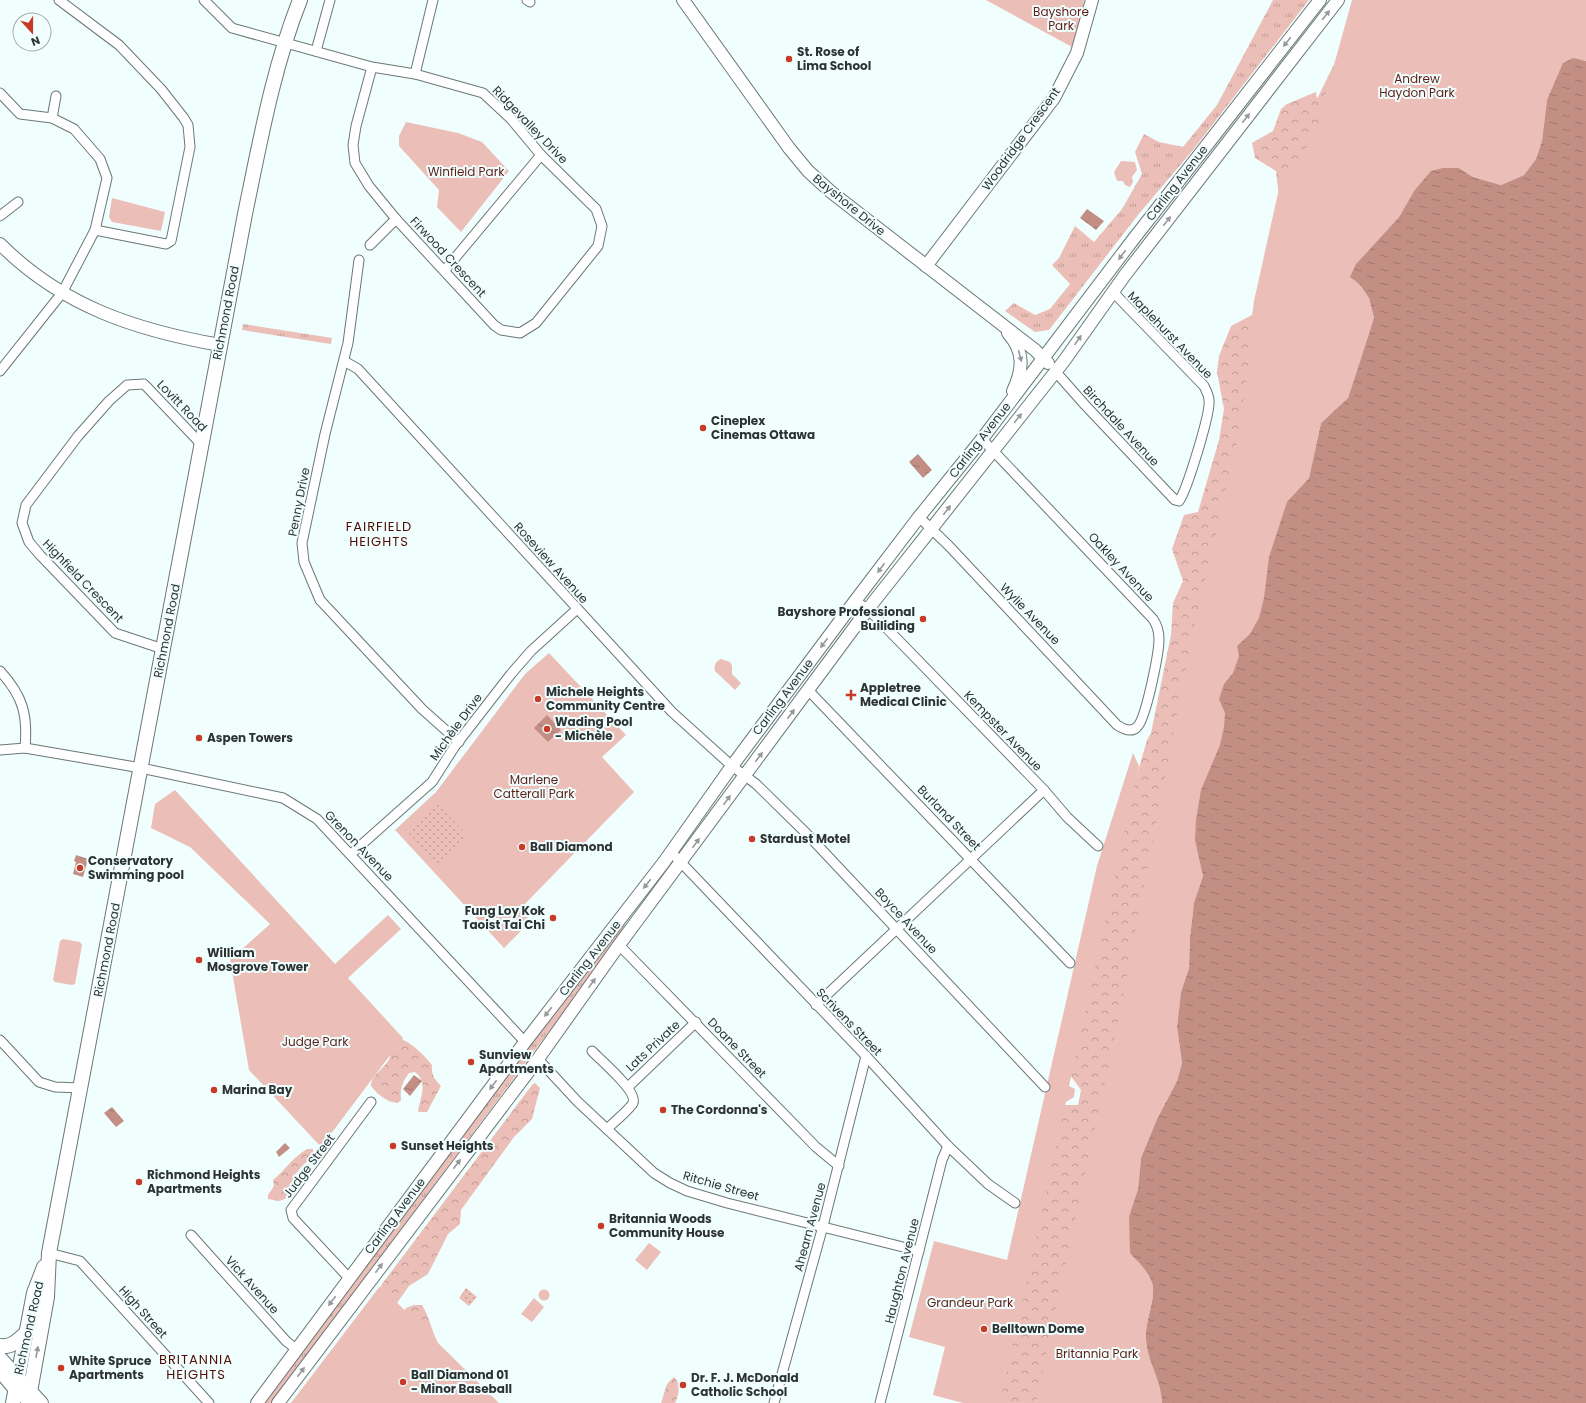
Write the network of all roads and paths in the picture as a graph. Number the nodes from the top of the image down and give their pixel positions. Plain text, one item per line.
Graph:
1 (59, 0) edge
2 (204, 0) edge
3 (330, 0) edge
4 (433, 0) edge
5 (683, 0) edge
6 (1092, 0) edge
7 (1320, 0) edge
8 (1338, 0) edge
9 (297, 4) edge
10 (285, 44) junction
11 (316, 51) junction
12 (372, 67) junction
13 (415, 74) junction
14 (0, 93) edge
15 (56, 96) dead end
16 (52, 118) junction
17 (541, 155) junction
18 (18, 202) dead end
19 (0, 216) edge
20 (396, 219) junction
21 (95, 230) junction
22 (1132, 241) junction
23 (599, 242) joint
24 (0, 244) edge
25 (370, 245) dead end
26 (1143, 252) junction
27 (359, 260) dead end
28 (926, 266) junction
29 (445, 270) junction
30 (1113, 292) junction
31 (62, 294) junction
32 (989, 314) junction
33 (220, 346) junction
34 (1044, 358) junction
35 (344, 361) junction
36 (0, 371) edge
37 (1055, 371) junction
38 (144, 384) joint
39 (1002, 413) junction
40 (982, 439) junction
41 (202, 445) junction
42 (994, 449) junction
43 (1171, 496) joint
44 (919, 517) junction
45 (931, 530) junction
46 (855, 601) junction
47 (868, 609) junction
48 (576, 610) junction
49 (163, 649) junction
50 (0, 671) edge
51 (809, 691) junction
52 (1123, 729) joint
53 (459, 742) junction
54 (25, 748) junction
55 (0, 750) edge
56 (732, 766) junction
57 (142, 768) junction
58 (745, 776) junction
59 (1044, 790) junction
60 (1098, 846) dead end
61 (671, 852) junction
62 (351, 854) junction
63 (971, 859) junction
64 (682, 862) junction
65 (896, 927) junction
66 (619, 945) junction
67 (1070, 963) dead end
68 (816, 1005) junction
69 (696, 1022) junction
70 (0, 1040) edge
71 (525, 1042) junction
72 (592, 1051) dead end
73 (866, 1056) junction
74 (538, 1059) junction
75 (628, 1087) junction
76 (1045, 1087) dead end
77 (81, 1088) junction
78 (371, 1102) dead end
79 (607, 1129) junction
80 (948, 1146) junction
81 (839, 1166) junction
82 (1015, 1203) dead end
83 (823, 1226) junction
84 (191, 1235) dead end
85 (919, 1251) junction
86 (49, 1253) junction
87 (349, 1278) junction
88 (27, 1332) junction
89 (0, 1346) edge
90 (296, 1349) junction
91 (0, 1356) edge
92 (0, 1372) edge
93 (16, 1390) edge
94 (28, 1399) edge
95 (42, 1403) edge
96 (209, 1403) edge
97 (257, 1403) edge
98 (278, 1403) edge
99 (774, 1403) edge
100 (880, 1403) edge

1 - 21 street
2 - 10 street, Ridgevalley Drive
3 - 11 street
4 - 13 street
5 - 28 main road, Bayshore Drive
6 - 28 main road, Woodridge Crescent
7 -> 22 main road, Carling Avenue
26 -> 8 main road, Carling Avenue
9 - 10 main road, Richmond Road
10 - 11 street, Ridgevalley Drive
10 - 33 main road, Richmond Road
11 - 12 street, Ridgevalley Drive
12 - 13 street, Ridgevalley Drive
12 - 20 street, Firwood Crescent
13 - 17 street, Ridgevalley Drive
14 - 16 street
15 - 16 street
16 - 21 street
17 - 23 street, Ridgevalley Drive
17 - 29 street
18 - 19 street
20 - 25 street
20 - 29 street, Firwood Crescent
21 - 31 street
22 - 26 main road
22 -> 34 main road, Carling Avenue
23 - 29 street, Firwood Crescent
24 - 31 main road
26 - 30 main road, Carling Avenue
27 - 35 street, Penny Drive
28 - 32 main road, Bayshore Drive
37 -> 30 main road, Carling Avenue
30 - 43 street, Maplehurst Avenue
31 - 33 main road
31 - 36 street
32 - 34 main road, Bayshore Drive
32 -> 39 main road
33 - 41 main road, Richmond Road
34 - 37 main road, Bayshore Drive
34 - 39 main road, Carling Avenue
35 - 48 street, Roseview Avenue
35 - 53 street, Penny Drive
42 -> 37 main road, Carling Avenue
37 - 43 street, Birchdale Avenue
38 - 41 street, Lovitt Road
38 - 49 street, Highfield Crescent
39 - 40 main road, Carling Avenue
40 - 42 street, Oakley Avenue
40 - 44 main road, Carling Avenue
41 - 49 main road, Richmond Road
45 -> 42 main road, Carling Avenue
42 - 52 street, Oakley Avenue
44 - 45 street, Wylie Avenue
44 -> 46 main road, Carling Avenue
45 - 47 main road, Carling Avenue
45 - 52 street, Wylie Avenue
46 - 47 street, Kempster Avenue
46 -> 56 main road, Carling Avenue
47 - 51 main road, Carling Avenue
47 - 59 street, Kempster Avenue
48 - 53 street, Michèle Drive
48 - 56 street, Roseview Avenue
49 - 57 main road, Richmond Road
50 - 54 street
58 -> 51 main road, Carling Avenue
51 - 63 street, Burland Street
53 - 62 street, Michèle Drive
54 - 55 street, Grenon Avenue
54 - 57 street, Grenon Avenue
56 - 58 street, Roseview Avenue
56 - 61 main road, Carling Avenue
57 - 62 street, Grenon Avenue
57 - 77 main road, Richmond Road
64 -> 58 main road, Carling Avenue
58 - 65 street, Boyce Avenue
59 - 60 street, Kempster Avenue
59 - 63 street
61 - 64 street, Scrivens Street
61 -> 71 main road, Carling Avenue
62 - 71 street, Grenon Avenue
63 - 65 street
63 - 67 street, Burland Street
64 - 66 main road, Carling Avenue
64 - 68 street, Scrivens Street
65 - 68 street
65 - 76 street, Boyce Avenue
66 - 69 street, Doane Street
74 -> 66 main road, Carling Avenue
68 - 73 street, Scrivens Street
69 - 75 street, Lats Private
69 - 81 street, Doane Street
70 - 77 street
71 -> 87 main road, Carling Avenue
72 - 75 street
73 - 80 street, Scrivens Street
73 - 81 street, Ahearn Avenue
74 - 79 street, Ritchie Street
98 -> 74 main road, Carling Avenue
75 - 79 street
77 - 86 main road, Richmond Road
78 - 87 street, Judge Street
79 - 83 street, Ritchie Street
80 - 82 street, Scrivens Street
80 - 85 street, Haughton Avenue
81 - 83 street, Ahearn Avenue
83 - 85 street, Ritchie Street
83 - 99 street, Ahearn Avenue
84 - 90 street, Vick Avenue
85 - 100 street, Haughton Avenue
86 - 88 main road, Richmond Road
94 -> 86 main road, Richmond Road
86 - 96 street, High Street
87 -> 90 main road, Carling Avenue
88 - 89 main road
88 - 93 main road, Richmond Road
90 - 97 main road, Carling Avenue
91 - 93 main road
92 - 93 main road
93 - 94 main road
94 - 95 main road

